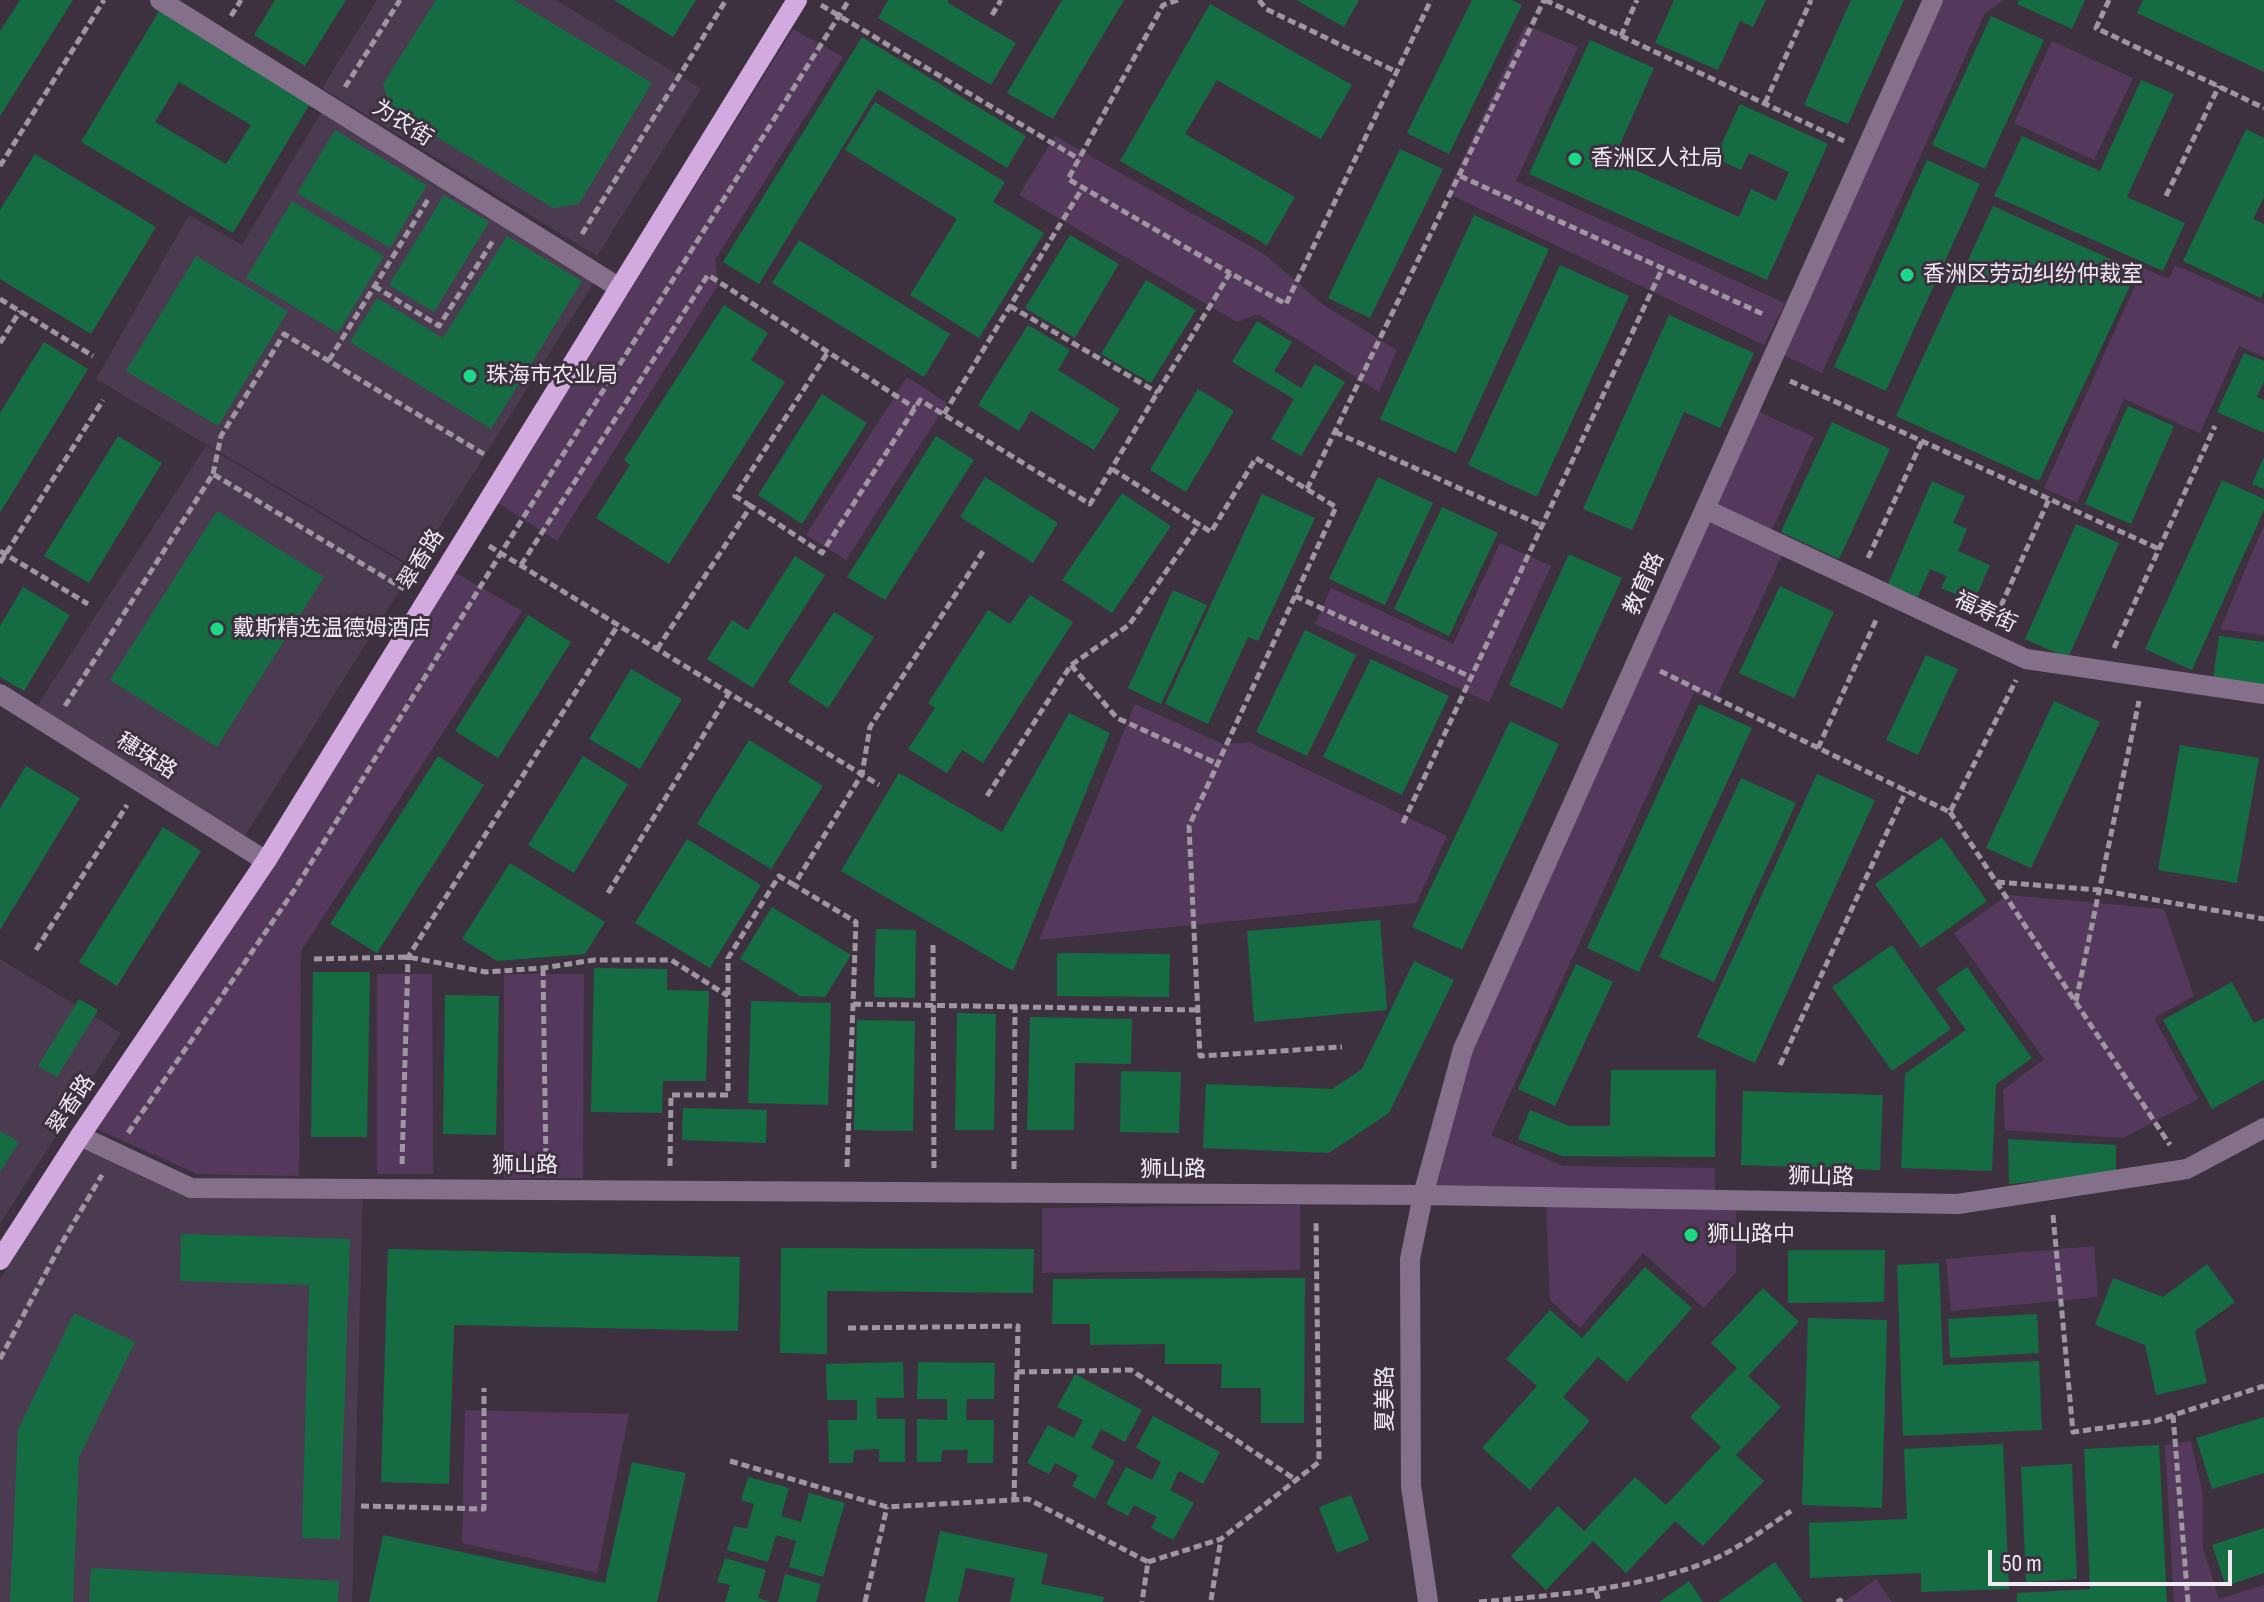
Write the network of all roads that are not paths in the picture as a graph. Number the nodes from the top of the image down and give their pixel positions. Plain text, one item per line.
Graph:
1 (160, 0) edge
2 (797, 0) edge
3 (1933, 0) edge
4 (618, 287) junction
5 (1705, 509) junction
6 (0, 694) edge
7 (2264, 694) edge
8 (266, 861) junction
9 (2264, 1128) edge
10 (80, 1136) junction
11 (1423, 1195) junction
12 (0, 1260) edge
13 (1428, 1602) edge

1 - 4 street, 为农街
2 - 4 main road, 翠香路
3 - 5 street, 教育路
4 - 8 main road, 翠香路
5 - 7 street, 福寿街
5 - 11 street, 教育路
6 - 8 street, 穗珠路
8 - 10 main road, 翠香路
9 - 11 street, 狮山路
10 - 11 street, 狮山路
10 - 12 main road, 翠香路
11 - 13 street, 夏美路

